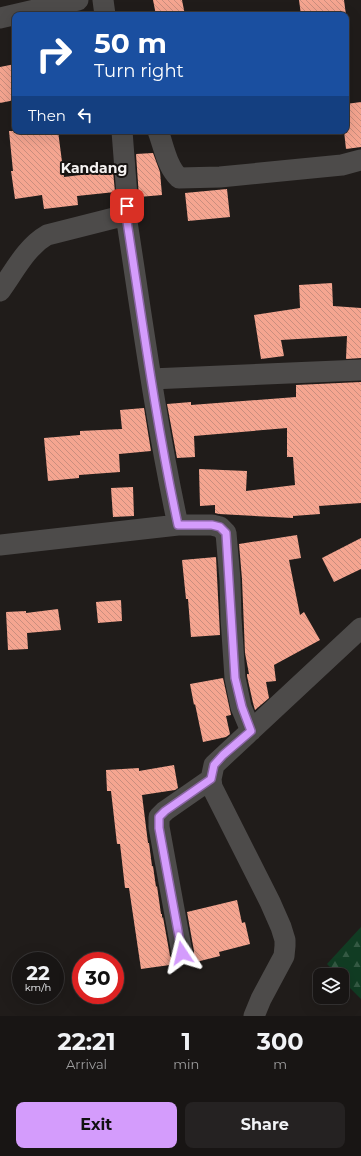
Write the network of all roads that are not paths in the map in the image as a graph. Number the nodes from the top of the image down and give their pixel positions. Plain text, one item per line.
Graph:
1 (78, 0) edge
2 (103, 0) edge
3 (26, 12) edge
4 (105, 12) edge
5 (12, 15) edge
6 (0, 18) edge
7 (122, 134) edge
8 (159, 134) edge
9 (361, 160) edge
10 (126, 215) junction
11 (0, 291) edge
12 (361, 370) edge
13 (151, 379) junction
14 (178, 525) junction
15 (0, 545) edge
16 (361, 628) edge
17 (251, 731) junction
18 (211, 779) junction
19 (182, 953) dead end
20 (254, 1016) edge

1 - 3 street
2 - 4 street
5 - 6 street
7 - 10 street
8 - 9 street
10 - 11 street
10 - 13 street
12 - 13 street
13 - 14 street
14 - 15 street
14 - 17 street
16 - 17 street
17 - 18 street
18 - 19 street
18 - 20 street

